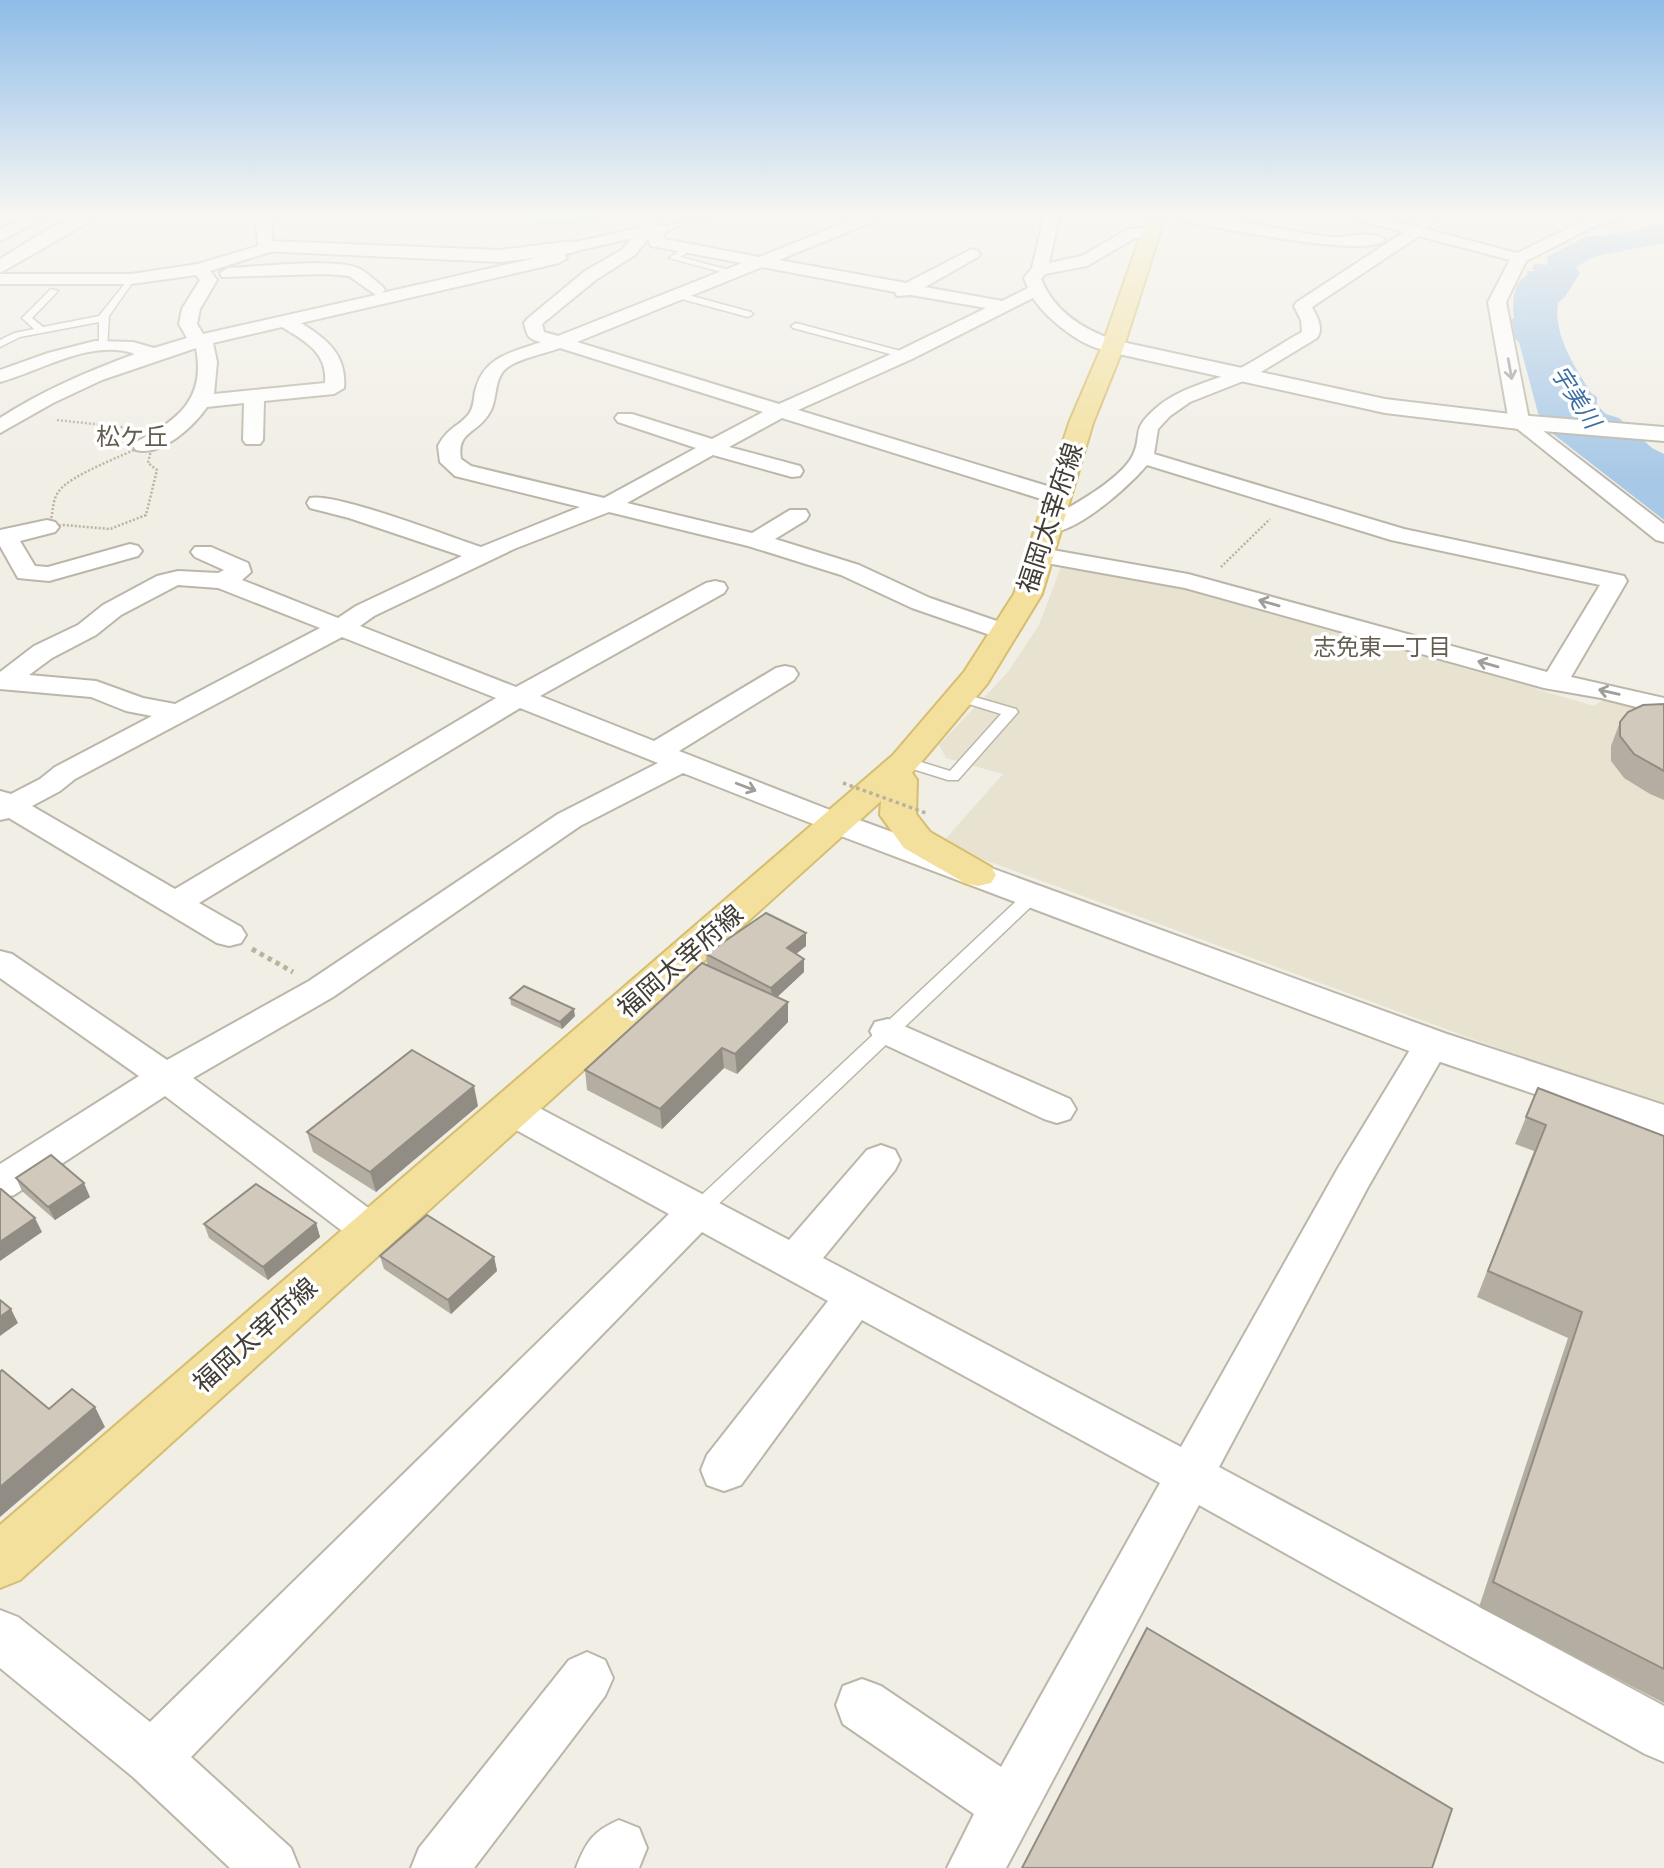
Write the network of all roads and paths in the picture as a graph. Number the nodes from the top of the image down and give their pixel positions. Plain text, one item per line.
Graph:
1 (41, 304) edge
2 (114, 304) edge
3 (194, 304) edge
4 (358, 304) edge
5 (556, 304) edge
6 (654, 304) edge
7 (711, 304) edge
8 (992, 304) edge
9 (1006, 304) edge
10 (1049, 304) edge
11 (1129, 304) edge
12 (1306, 304) edge
13 (1497, 304) edge
14 (1002, 306) junction
15 (748, 314) dead end
16 (104, 318) junction
17 (285, 321) junction
18 (796, 326) dead end
19 (41, 330) junction
20 (198, 341) junction
21 (558, 343) junction
22 (0, 344) edge
23 (104, 346) junction
24 (1114, 346) junction
25 (151, 355) junction
26 (905, 355) junction
27 (1244, 374) junction
28 (0, 376) edge
29 (334, 388) junction
30 (254, 396) junction
31 (203, 401) junction
32 (779, 411) junction
33 (337, 414) dead end
34 (625, 418) dead end
35 (1519, 422) junction
36 (7, 423) edge
37 (167, 434) junction
38 (1664, 434) edge
39 (253, 440) dead end
40 (143, 446) junction
41 (711, 447) junction
42 (1143, 457) junction
43 (792, 471) dead end
44 (1059, 497) junction
45 (1289, 501) junction
46 (318, 503) dead end
47 (607, 505) junction
48 (798, 515) dead end
49 (47, 527) junction
50 (1051, 527) junction
51 (1664, 535) edge
52 (3, 536) edge
53 (755, 541) junction
54 (130, 551) dead end
55 (203, 552) dead end
56 (482, 555) junction
57 (1041, 555) junction
58 (222, 581) junction
59 (1203, 584) junction
60 (715, 588) dead end
61 (340, 628) junction
62 (1005, 632) junction
63 (785, 674) dead end
64 (2, 681) edge
65 (1554, 682) junction
66 (961, 697) junction
67 (519, 698) junction
68 (1664, 706) edge
69 (178, 713) junction
70 (669, 757) junction
71 (900, 768) junction
72 (840, 803) junction
73 (3, 806) edge
74 (926, 813) dead end
75 (978, 875) junction
76 (1032, 896) junction
77 (176, 903) junction
78 (229, 935) joint
79 (0, 962) edge
80 (321, 989) junction
81 (888, 1031) junction
82 (1432, 1044) junction
83 (166, 1077) junction
84 (1057, 1109) dead end
85 (511, 1110) junction
86 (1664, 1122) edge
87 (881, 1160) dead end
88 (0, 1184) edge
89 (699, 1210) junction
90 (372, 1231) junction
91 (794, 1263) junction
92 (855, 1297) junction
93 (724, 1470) dead end
94 (1189, 1475) junction
95 (0, 1561) edge
96 (0, 1635) edge
97 (587, 1678) dead end
98 (862, 1705) dead end
99 (1664, 1735) edge
100 (152, 1758) junction
101 (1010, 1805) junction
102 (271, 1868) edge
103 (439, 1868) edge
104 (975, 1868) edge

1 - 19 lane
2 - 16 lane
3 - 20 street
4 - 17 street
5 - 21 street
6 - 21 street
7 - 15 lane
8 - 14 street
9 - 14 street
10 - 24 street
11 - 24 main road, 福岡太宰府線
12 - 27 street
13 -> 35 street
14 - 26 street
16 - 19 lane
16 - 23 lane
17 - 20 street
17 - 29 street
18 - 26 lane
19 - 22 lane
20 - 25 street
20 - 31 street
21 - 32 street
21 - 47 street
23 - 25 street
23 - 28 street
24 - 27 street
24 - 44 main road, 福岡太宰府線
25 - 36 street
26 - 32 street
27 - 35 street
27 - 42 street
29 - 30 street
29 - 33 street
30 - 31 street
30 - 39 street
31 - 37 street
32 - 41 street
32 - 44 street
34 - 41 street
35 - 38 street
35 - 51 street
36 - 37 path
37 - 40 street
40 - 49 path
40 - 49 path
41 - 43 street
41 - 47 street
42 - 45 street
42 - 50 street
44 - 50 main road, 福岡太宰府線
45 - 59 path
45 - 65 street
46 - 56 street
47 - 53 street
47 - 56 street
48 - 53 street
49 - 52 street
50 - 57 main road, 福岡太宰府線
52 - 54 street
53 - 62 street
55 - 58 street
56 - 61 street
57 - 59 street
57 - 62 main road, 福岡太宰府線
58 - 61 street
58 - 64 street
65 -> 59 street
60 - 67 street
61 - 67 street
61 - 69 street
62 - 66 main road, 福岡太宰府線
63 - 70 street
64 - 69 street
68 -> 65 street
66 - 71 main road, 福岡太宰府線
66 - 71 lane
67 - 70 street
67 - 77 street
69 - 73 street
70 -> 72 street
70 - 80 street
71 - 72 main road, 福岡太宰府線
71 - 75 main road
72 - 74 path, bridge
72 - 75 street
72 - 85 main road, 福岡太宰府線
73 - 77 street
75 - 76 street
76 - 81 lane
76 - 82 street
77 - 78 street
78 - 80 path
79 - 83 street
80 - 83 street
81 - 84 street
81 - 89 lane
82 - 86 street
82 - 94 street
83 - 88 street
83 - 90 street
85 - 89 street
85 - 90 main road, 福岡太宰府線
87 - 91 street
89 - 91 street
89 - 100 street
90 - 95 main road, 福岡太宰府線
91 - 92 street
92 - 93 street
92 - 94 street
94 - 99 street
94 - 101 street
96 - 100 street
97 - 103 street
98 - 101 street
100 - 102 street
101 - 104 street

